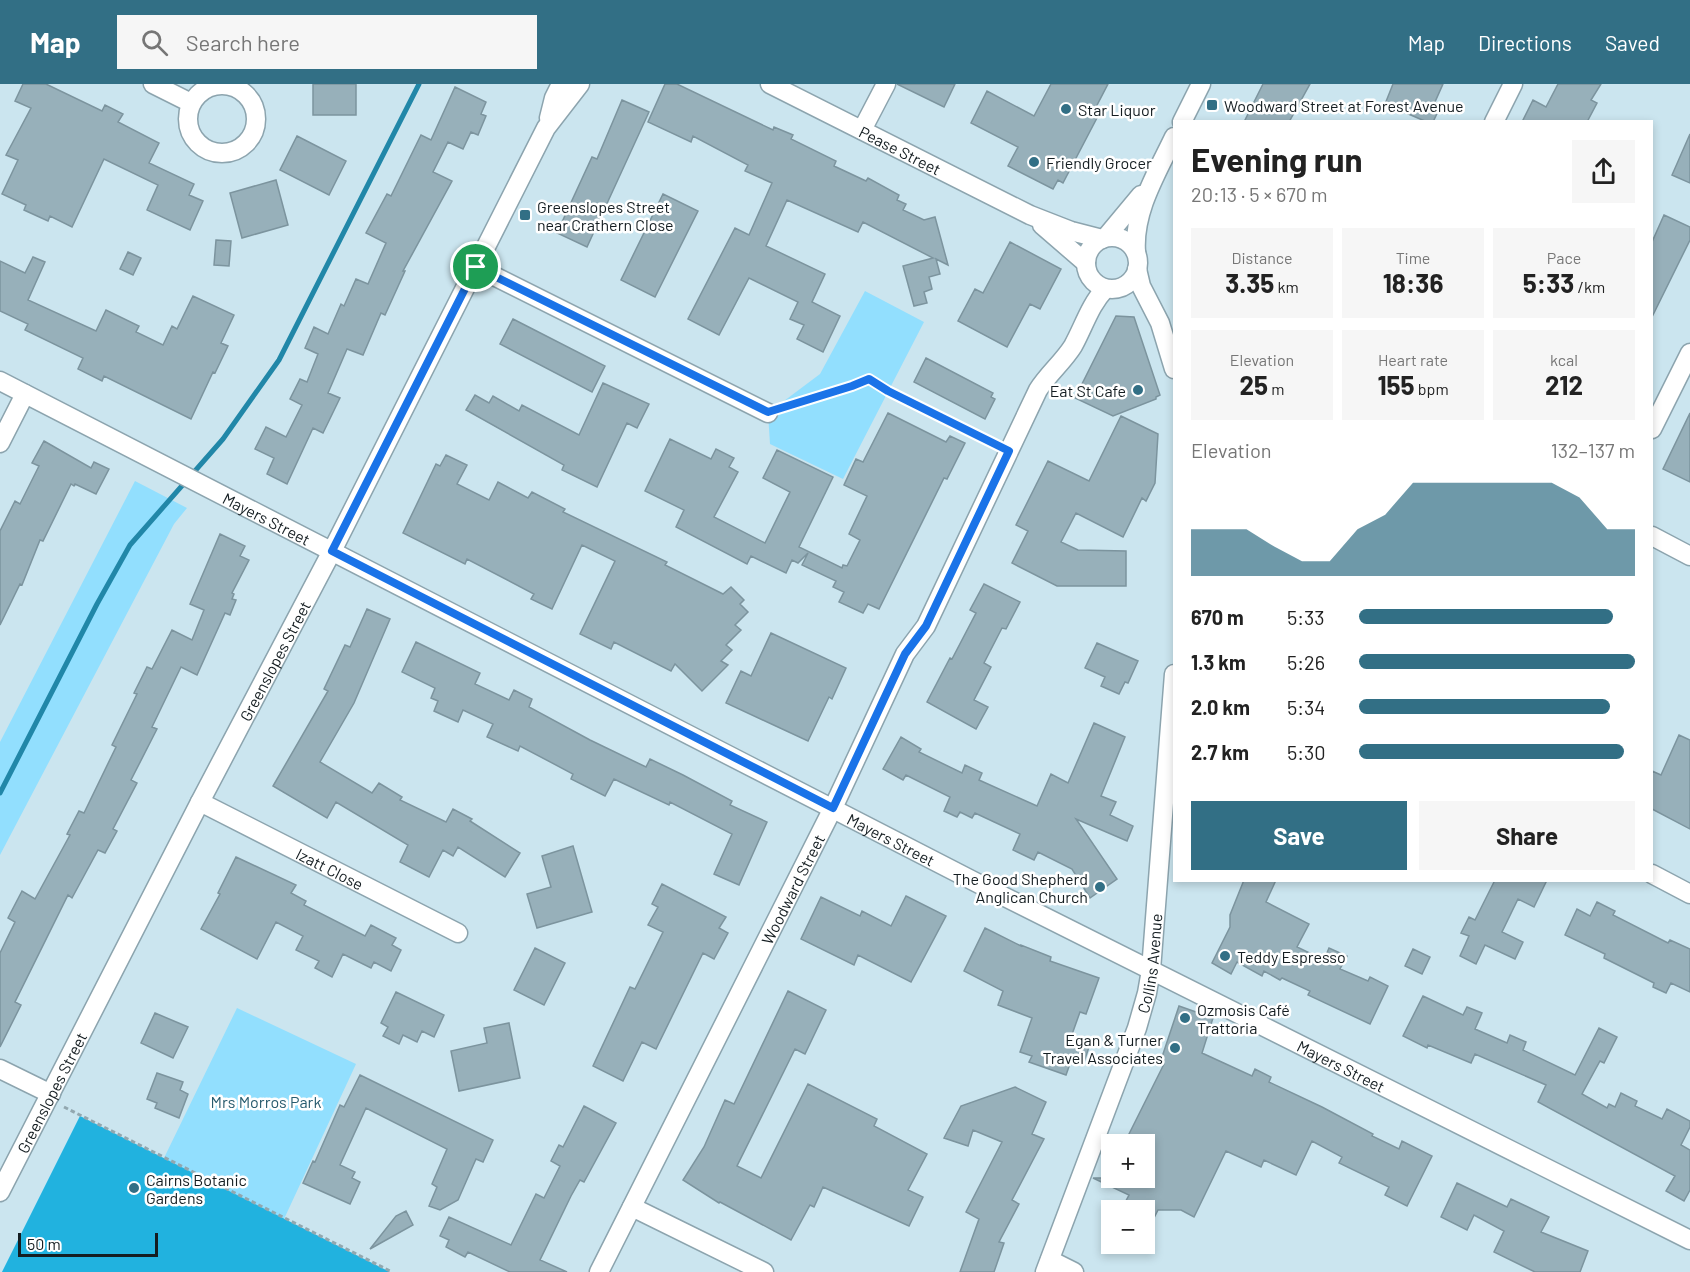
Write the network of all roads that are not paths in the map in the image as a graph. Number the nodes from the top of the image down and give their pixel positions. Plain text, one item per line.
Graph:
1 (153, 84) edge
2 (561, 84) edge
3 (580, 84) edge
4 (770, 84) edge
5 (886, 84) edge
6 (1201, 84) edge
7 (1513, 84) edge
8 (191, 103) dead end
9 (1183, 120) edge
10 (1495, 120) edge
11 (546, 128) junction
12 (862, 130) junction
13 (1173, 139) edge
14 (1154, 180) junction
15 (1030, 215) junction
16 (1104, 238) junction
17 (1136, 260) junction
18 (1086, 263) junction
19 (476, 267) junction
20 (1109, 289) junction
21 (1167, 320) edge
22 (1690, 353) edge
23 (1173, 362) edge
24 (0, 381) edge
25 (25, 394) junction
26 (768, 412) road end
27 (1653, 427) edge
28 (0, 443) edge
29 (1653, 537) edge
30 (332, 551) junction
31 (1690, 556) edge
32 (1173, 687) edge
33 (200, 802) junction
34 (833, 808) junction
35 (1653, 875) edge
36 (1690, 894) edge
37 (458, 933) dead end
38 (1151, 970) junction
39 (0, 1069) edge
40 (49, 1097) junction
41 (0, 1192) edge
42 (632, 1206) junction
43 (1690, 1240) edge
44 (1047, 1266) edge
45 (599, 1272) edge
46 (764, 1272) edge
47 (1074, 1272) edge

1 - 8 street
2 - 11 street, Greenslopes Street
3 - 11 street, Greenslopes Street
4 - 12 street, Pease Street
5 - 12 street
6 - 9 street
7 - 10 street
11 - 19 street, Greenslopes Street
12 - 15 street, Pease Street
13 - 14 street
14 - 16 street
14 - 17 street
15 - 16 street, Pease Street
15 - 18 street, Pease Street
16 - 17 street
16 - 18 street
17 - 20 street
17 - 21 street
18 - 20 street
19 - 26 street
19 - 30 street, Greenslopes Street
20 - 21 street
20 - 34 street, Woodward Street
21 - 23 street
22 - 27 street
24 - 25 street, Mayers Street
25 - 28 street
25 - 30 street, Mayers Street
29 - 31 street
30 - 33 street, Greenslopes Street
30 - 34 street, Mayers Street
32 - 38 street, Collins Avenue
33 - 37 street, Izatt Close
33 - 40 street, Greenslopes Street
34 - 38 street, Mayers Street
34 - 42 street, Woodward Street
35 - 36 street
38 - 43 street, Mayers Street
38 - 44 street, Collins Avenue
39 - 40 street
40 - 41 street, Greenslopes Street
42 - 45 street, Woodward Street
42 - 46 street
44 - 47 street

